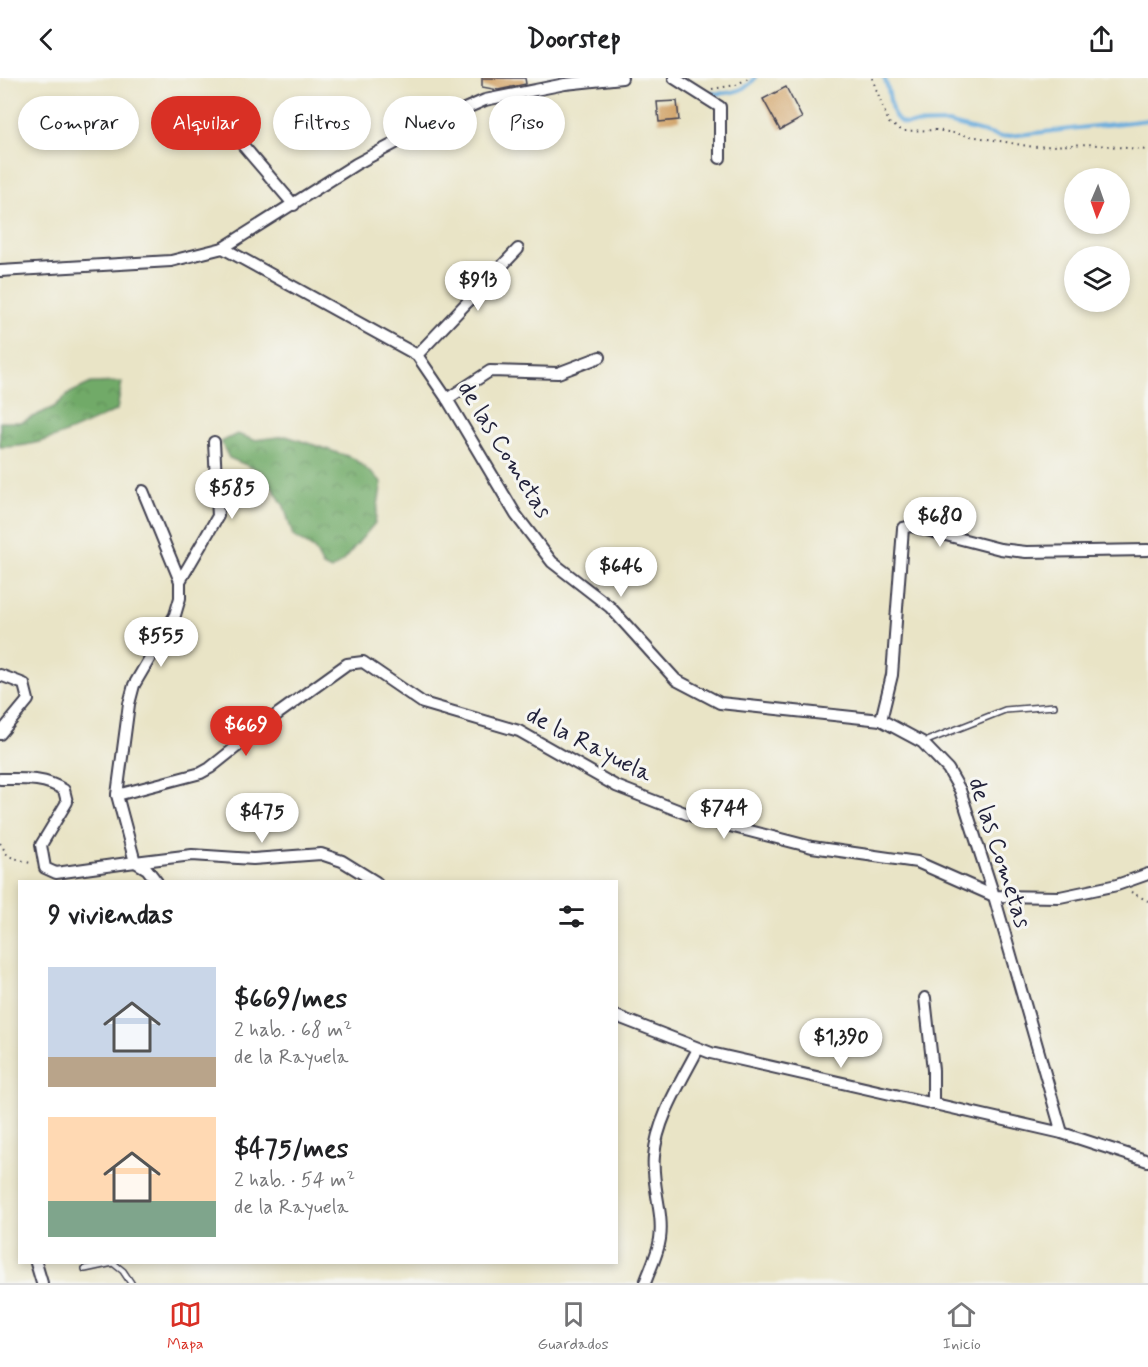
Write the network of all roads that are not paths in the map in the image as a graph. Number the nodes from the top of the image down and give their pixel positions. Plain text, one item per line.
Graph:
1 (622, 78) edge
2 (674, 78) edge
3 (247, 150) edge
4 (720, 158) dead end
5 (294, 205) junction
6 (223, 248) junction
7 (518, 249) dead end
8 (0, 271) edge
9 (417, 355) junction
10 (600, 357) dead end
11 (447, 399) junction
12 (214, 442) dead end
13 (142, 491) dead end
14 (1148, 550) edge
15 (180, 581) junction
16 (0, 675) edge
17 (1054, 706) dead end
18 (881, 720) junction
19 (0, 734) edge
20 (922, 742) junction
21 (0, 779) edge
22 (117, 795) junction
23 (135, 862) junction
24 (1148, 874) edge
25 (156, 880) edge
26 (373, 880) edge
27 (994, 896) junction
28 (926, 999) dead end
29 (618, 1017) edge
30 (698, 1049) junction
31 (933, 1104) junction
32 (1062, 1133) junction
33 (1148, 1161) edge
34 (36, 1264) edge
35 (108, 1264) edge
36 (114, 1264) edge
37 (85, 1269) dead end
38 (42, 1283) edge
39 (131, 1283) edge
40 (645, 1283) edge

1 - 5 street
2 - 4 street
3 - 5 street
5 - 6 street
6 - 8 street
6 - 9 street, de las Cometas
7 - 9 street
9 - 11 street, de las Cometas
10 - 11 street
11 - 18 street, de las Cometas
12 - 15 street
13 - 15 street
14 - 18 street
15 - 22 street
16 - 19 street
17 - 20 lane
18 - 20 street, de las Cometas
20 - 27 street, de las Cometas
21 - 23 street
22 - 23 street
22 - 27 street, de la Rayuela
23 - 25 street
23 - 26 street
24 - 27 street, de la Rayuela
27 - 32 street, de las Cometas
28 - 31 street
29 - 30 street
30 - 31 street
30 - 40 street
31 - 32 street
32 - 33 street
34 - 38 street
35 - 37 lane
36 - 39 lane

